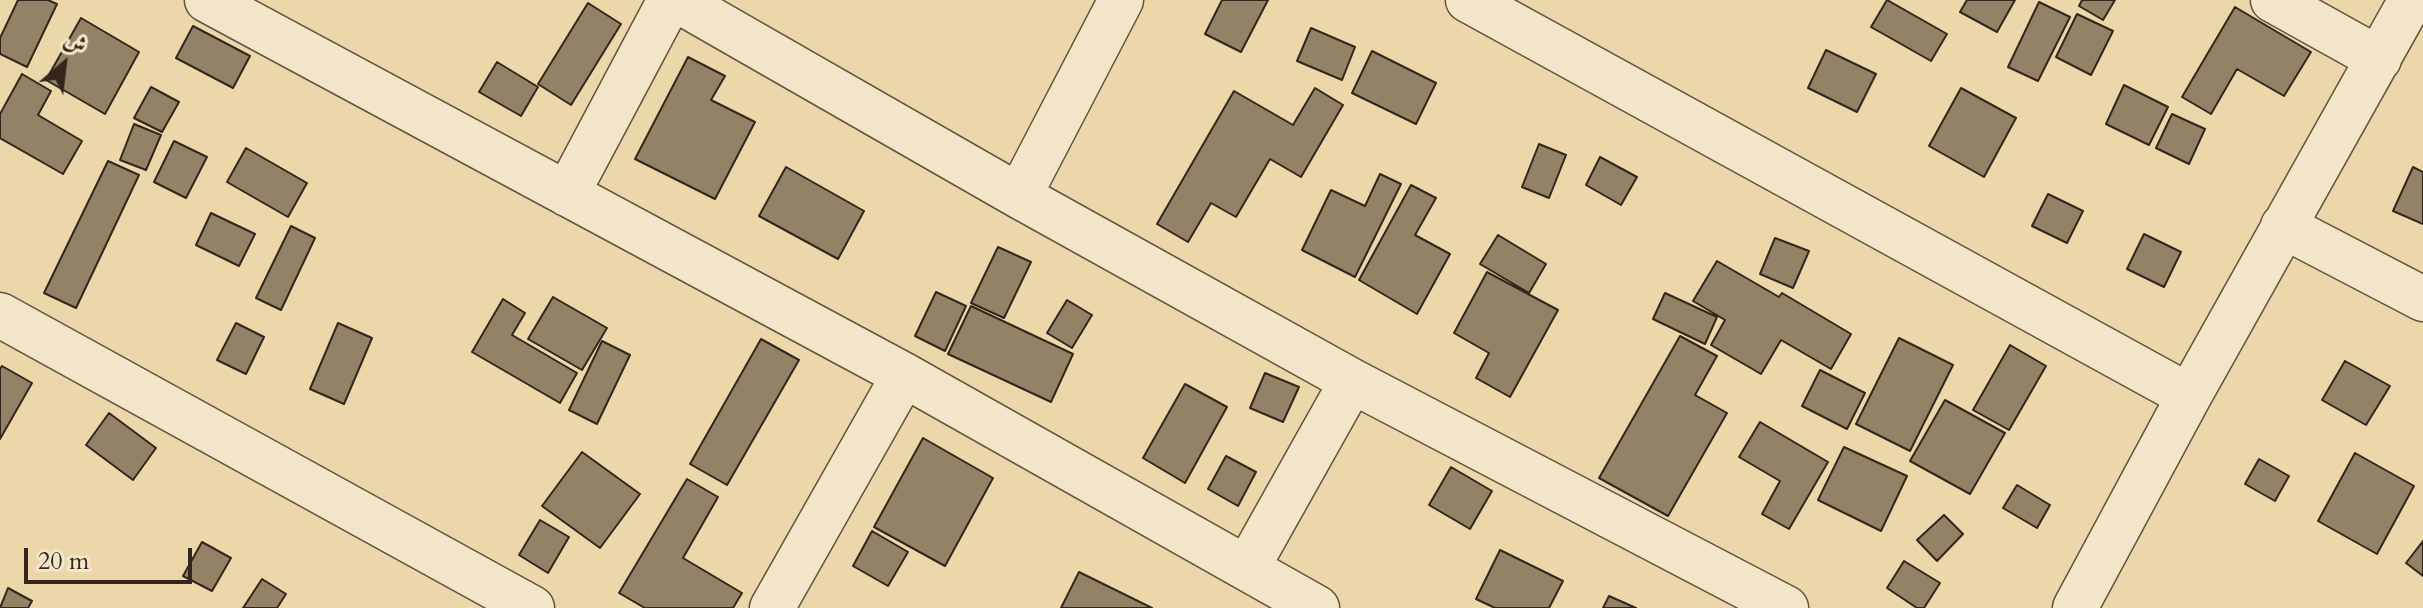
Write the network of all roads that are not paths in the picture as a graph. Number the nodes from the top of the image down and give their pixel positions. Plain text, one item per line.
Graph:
1 (207, 0) edge
2 (670, 0) edge
3 (677, 0) edge
4 (1121, 0) edge
5 (1468, 0) edge
6 (2273, 0) edge
7 (2411, 0) edge
8 (2379, 59) junction
9 (567, 194) junction
10 (1019, 196) junction
11 (2283, 226) junction
12 (2423, 299) edge
13 (0, 315) edge
14 (904, 375) junction
15 (1352, 381) junction
16 (2189, 396) junction
17 (1247, 568) junction
18 (532, 608) edge
19 (772, 608) edge
20 (1317, 608) edge
21 (1786, 608) edge
22 (2075, 608) edge

1 - 9 street
2 - 9 street
3 - 10 street
4 - 10 street
5 - 16 street
6 - 8 street
7 - 8 street
8 - 11 street
9 - 14 street
10 - 15 street
11 - 12 street
11 - 16 street
13 - 18 street
14 - 17 street
14 - 19 street
15 - 17 street
15 - 21 street
16 - 22 street
17 - 20 street

